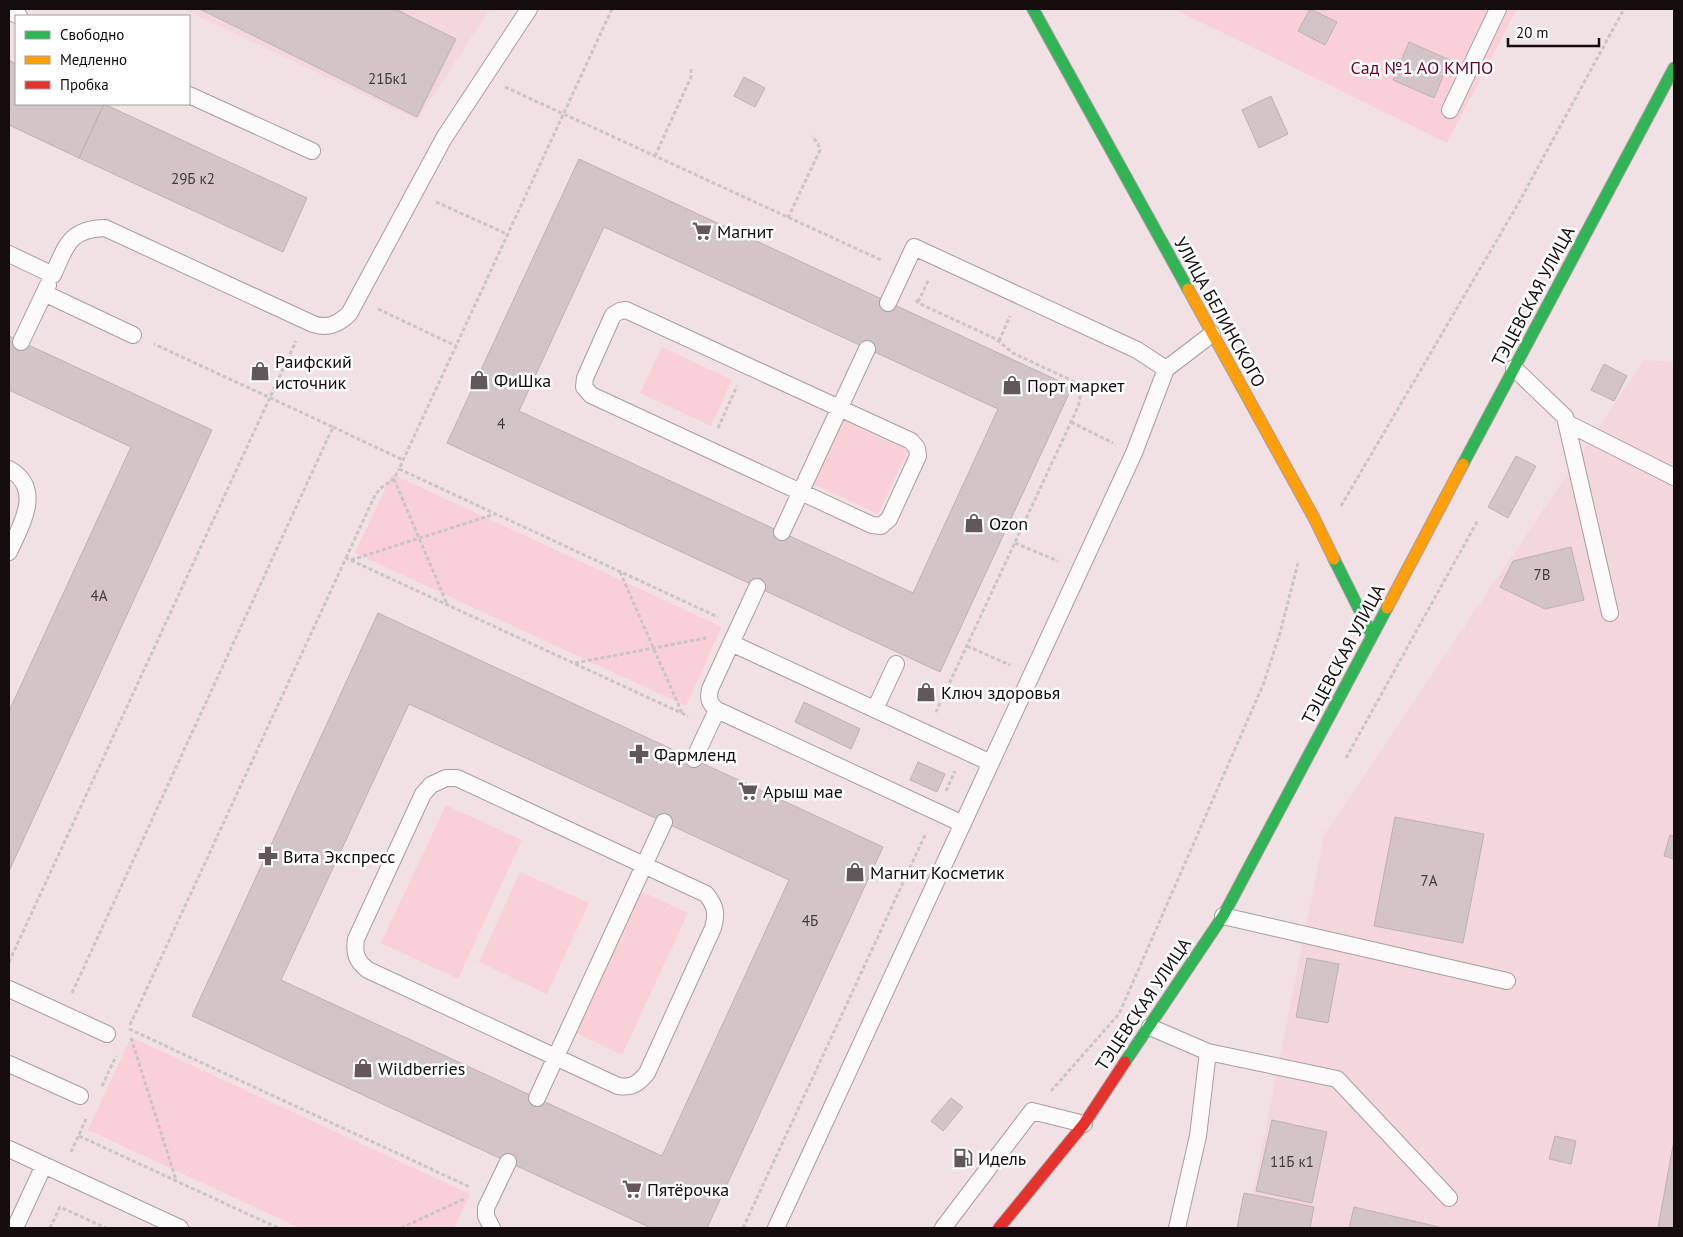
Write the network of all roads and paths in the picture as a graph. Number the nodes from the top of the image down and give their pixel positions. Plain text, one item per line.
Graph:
1 (529, 9) edge
2 (612, 9) edge
3 (1034, 9) edge
4 (1624, 9) edge
5 (1495, 10) edge
6 (1674, 68) edge
7 (691, 69) dead end
8 (484, 77) junction
9 (190, 95) edge
10 (1450, 110) dead end
11 (563, 114) junction
12 (812, 136) dead end
13 (312, 152) dead end
14 (655, 156) junction
15 (415, 192) junction
16 (788, 218) junction
17 (507, 234) junction
18 (9, 254) edge
19 (903, 271) junction
20 (53, 275) junction
21 (44, 294) junction
22 (357, 300) junction
23 (888, 303) dead end
24 (306, 321) junction
25 (133, 334) joint
26 (1212, 334) junction
27 (22, 342) dead end
28 (456, 346) junction
29 (867, 349) dead end
30 (746, 365) junction
31 (1514, 368) junction
32 (1166, 369) junction
33 (270, 398) junction
34 (840, 408) junction
35 (1071, 422) junction
36 (1566, 424) junction
37 (333, 427) junction
38 (708, 449) junction
39 (1134, 453) junction
40 (403, 460) junction
41 (9, 469) edge
42 (399, 469) junction
43 (1674, 477) edge
44 (394, 479) junction
45 (801, 492) junction
46 (1339, 509) dead end
47 (495, 514) junction
48 (1478, 520) dead end
49 (782, 532) dead end
50 (418, 538) junction
51 (1015, 543) junction
52 (9, 552) edge
53 (348, 559) junction
54 (1298, 563) dead end
55 (1080, 571) junction
56 (620, 572) junction
57 (757, 587) dead end
58 (447, 604) junction
59 (1610, 613) dead end
60 (735, 634) junction
61 (1372, 635) junction
62 (967, 646) junction
63 (654, 648) junction
64 (574, 663) junction
65 (896, 664) dead end
66 (1032, 675) junction
67 (875, 709) junction
68 (717, 710) junction
69 (682, 713) junction
70 (709, 726) junction
71 (927, 733) junction
72 (964, 750) junction
73 (1346, 758) dead end
74 (694, 759) dead end
75 (991, 763) junction
76 (936, 812) junction
77 (664, 822) dead end
78 (963, 824) junction
79 (645, 865) junction
80 (1223, 916) junction
81 (9, 962) edge
82 (1507, 981) dead end
83 (9, 989) edge
84 (62, 1014) junction
85 (1150, 1026) junction
86 (128, 1029) junction
87 (107, 1034) dead end
88 (125, 1035) dead end
89 (118, 1050) dead end
90 (1208, 1052) junction
91 (556, 1057) junction
92 (9, 1064) edge
93 (98, 1093) dead end
94 (80, 1096) dead end
95 (537, 1098) dead end
96 (1032, 1112) junction
97 (86, 1119) dead end
98 (1084, 1124) junction
99 (78, 1136) junction
100 (9, 1149) edge
101 (508, 1162) dead end
102 (44, 1165) junction
103 (62, 1173) junction
104 (176, 1181) junction
105 (486, 1194) junction
106 (1449, 1198) dead end
107 (14, 1228) edge
108 (50, 1228) edge
109 (106, 1228) edge
110 (180, 1228) edge
111 (278, 1228) edge
112 (401, 1228) edge
113 (492, 1228) edge
114 (743, 1228) edge
115 (776, 1228) edge
116 (943, 1228) edge
117 (999, 1228) edge
118 (1177, 1228) edge

1 - 8 lane
2 - 11 path
3 - 26 main road, УЛИЦА БЕЛИНСКОГО
4 - 46 path
5 - 10 lane
6 - 31 main road, ТЭЦЕВСКАЯ УЛИЦА
7 - 14 path
8 - 11 path
8 - 15 lane
9 - 13 lane
11 - 14 path
11 - 17 path
12 - 16 path
14 - 16 path
15 - 17 path
15 - 22 lane
16 - 19 path
17 - 28 path
18 - 20 lane
19 - 23 lane
19 - 32 lane
19 - 35 path
20 - 21 lane
20 - 24 lane
21 - 25 lane
21 - 27 lane
22 - 24 lane
22 - 28 path
24 - 33 path
25 - 33 path
26 - 32 lane
26 - 61 main road, УЛИЦА БЕЛИНСКОГО
28 - 40 path
29 - 34 lane
30 - 34 lane
30 - 38 path
30 - 38 lane
31 - 36 lane
31 - 61 main road, ТЭЦЕВСКАЯ УЛИЦА
32 - 39 lane
33 - 37 path
33 - 81 path
34 - 45 lane
34 - 45 lane
35 - 39 path
35 - 51 path
36 - 43 lane
36 - 59 lane
37 - 40 path
37 - 84 path
38 - 45 lane
39 - 55 lane
40 - 42 path
41 - 52 lane
42 - 44 path
42 - 47 path
44 - 50 path
44 - 53 path
45 - 49 lane
47 - 50 path
47 - 56 path
48 - 73 path
50 - 53 path
50 - 58 path
51 - 55 path
51 - 62 path
53 - 58 path
53 - 86 path
54 - 96 path
55 - 66 lane
56 - 60 path
56 - 63 path
57 - 60 lane
58 - 64 path
60 - 63 path
60 - 67 lane
60 - 68 lane
61 - 80 main road, ТЭЦЕВСКАЯ УЛИЦА
62 - 66 path
62 - 71 path
63 - 64 path
63 - 69 path
64 - 69 path
65 - 67 lane
66 - 75 lane
67 - 71 lane
68 - 70 lane
68 - 76 lane
69 - 70 path
70 - 74 lane
71 - 72 lane
72 - 75 lane
72 - 76 path
75 - 78 lane
76 - 78 lane
76 - 114 path
77 - 79 lane
78 - 115 lane
79 - 91 lane
79 - 91 lane
79 - 91 lane
80 - 82 lane
80 - 85 main road, ТЭЦЕВСКАЯ УЛИЦА
83 - 84 lane
84 - 87 lane
85 - 90 lane
85 - 98 main road, ТЭЦЕВСКАЯ УЛИЦА
86 - 88 path
86 - 104 path
86 - 105 path
89 - 93 path
90 - 106 lane
90 - 118 lane
91 - 95 lane
92 - 94 lane
96 - 98 lane
96 - 116 lane
97 - 99 path
98 - 117 main road, ТЭЦЕВСКАЯ УЛИЦА
99 - 103 path
99 - 104 path
100 - 102 lane
101 - 105 lane
102 - 103 lane
102 - 107 lane
103 - 110 lane
104 - 111 path
105 - 112 path
105 - 113 lane
108 - 109 path

